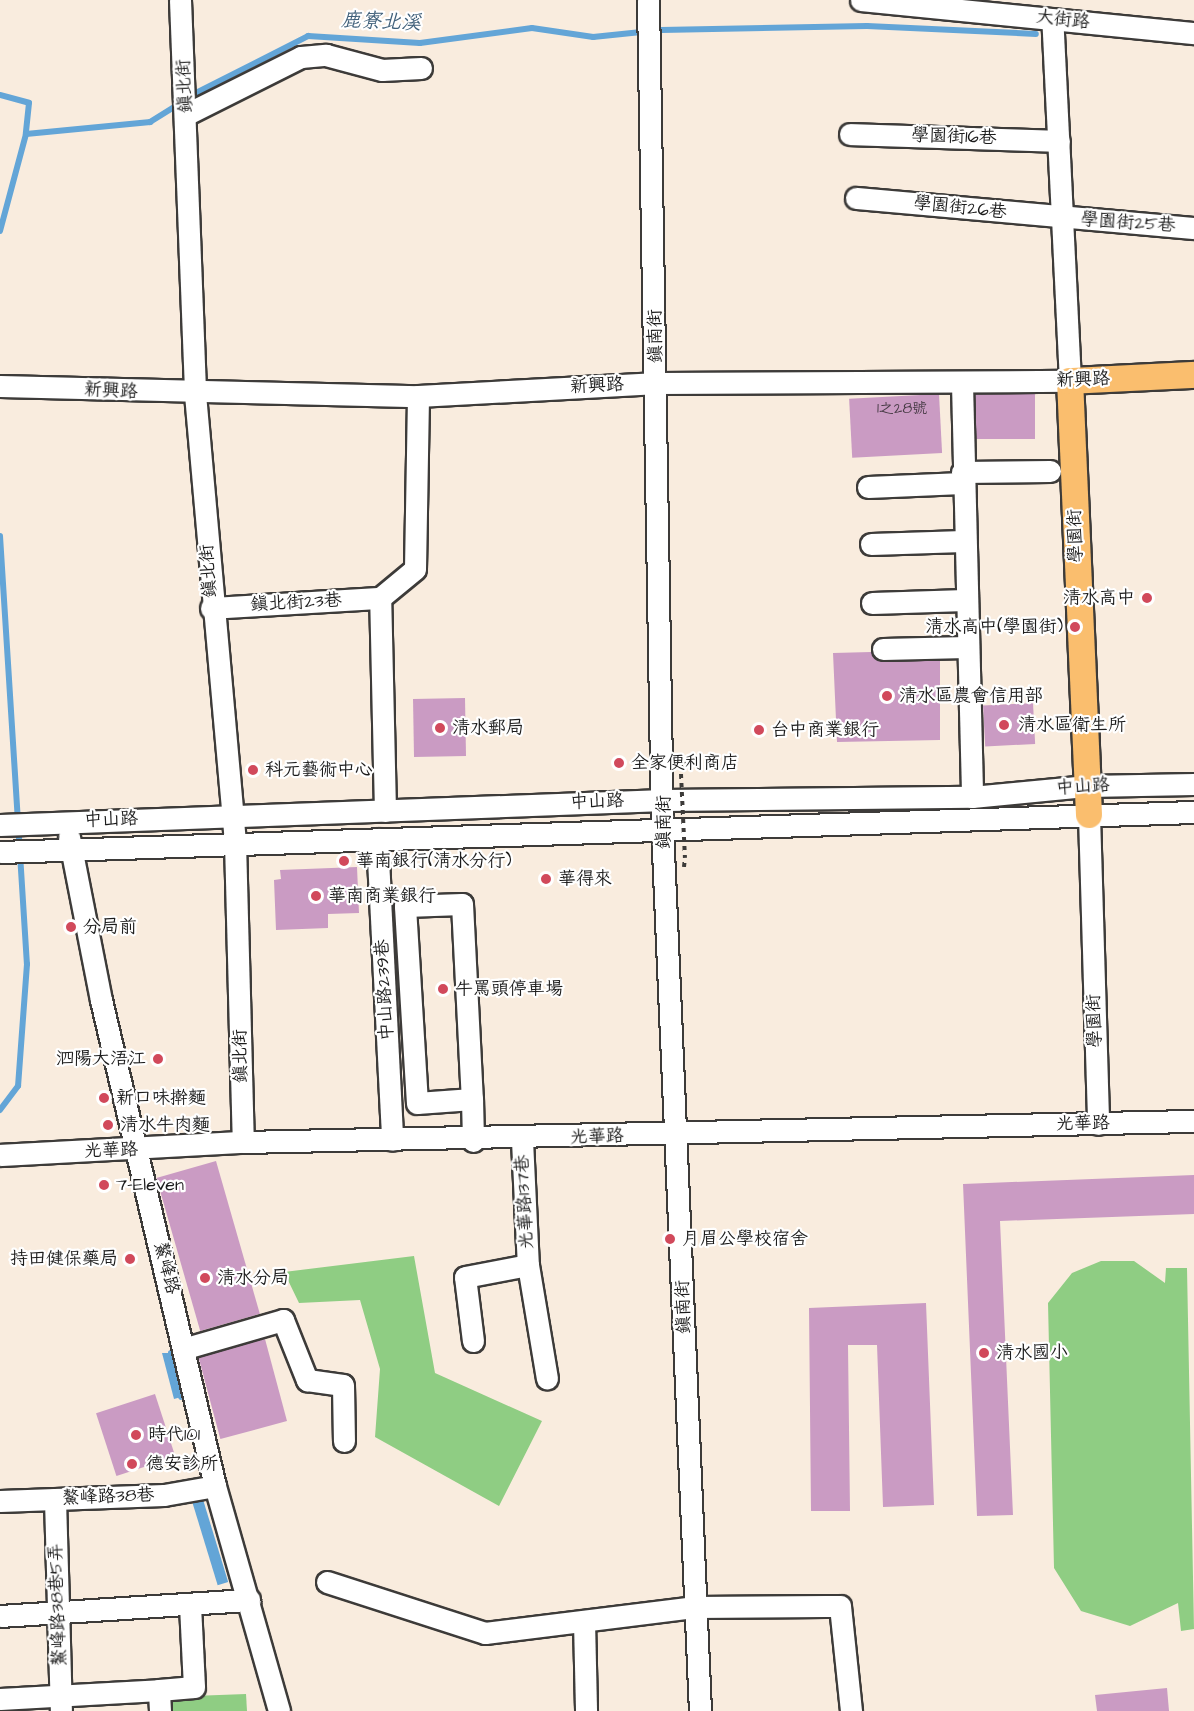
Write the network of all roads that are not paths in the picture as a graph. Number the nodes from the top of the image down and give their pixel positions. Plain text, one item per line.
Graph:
1 (180, 0) edge
2 (861, 0) edge
3 (649, 8) edge
4 (1052, 19) junction
5 (1194, 33) edge
6 (421, 68) dead end
7 (187, 114) junction
8 (850, 134) dead end
9 (1059, 141) junction
10 (856, 198) dead end
11 (1063, 219) junction
12 (1194, 228) edge
13 (1194, 375) edge
14 (1070, 381) junction
15 (658, 383) junction
16 (962, 383) junction
17 (0, 386) edge
18 (195, 394) junction
19 (418, 396) junction
20 (1050, 471) dead end
21 (962, 478) junction
22 (868, 487) dead end
23 (963, 541) junction
24 (871, 544) dead end
25 (380, 598) junction
26 (965, 600) junction
27 (872, 603) dead end
28 (212, 608) junction
29 (966, 647) junction
30 (883, 649) dead end
31 (1194, 784) edge
32 (1087, 786) junction
33 (972, 797) junction
34 (664, 800) junction
35 (385, 811) junction
36 (1194, 812) edge
37 (1089, 815) junction
38 (230, 816) junction
39 (69, 821) junction
40 (0, 825) edge
41 (662, 827) junction
42 (377, 839) junction
43 (236, 842) junction
44 (69, 849) junction
45 (0, 852) edge
46 (472, 1099) junction
47 (1194, 1121) edge
48 (1098, 1124) junction
49 (678, 1133) junction
50 (392, 1140) junction
51 (522, 1140) junction
52 (473, 1141) junction
53 (243, 1142) junction
54 (137, 1151) junction
55 (0, 1155) edge
56 (528, 1265) junction
57 (473, 1341) dead end
58 (186, 1348) junction
59 (547, 1378) dead end
60 (344, 1441) dead end
61 (215, 1486) junction
62 (55, 1499) junction
63 (0, 1501) edge
64 (327, 1582) dead end
65 (249, 1600) junction
66 (190, 1604) junction
67 (695, 1607) junction
68 (58, 1612) junction
69 (0, 1616) edge
70 (584, 1621) junction
71 (0, 1699) edge
72 (160, 1701) edge
73 (60, 1704) edge
74 (279, 1711) edge
75 (586, 1711) edge
76 (700, 1711) edge
77 (851, 1711) edge

1 - 7 street, 鎮北街
2 - 4 street, 大街路
3 - 15 street, 鎮南街
4 - 5 street, 大街路
4 - 9 street, 學園街
6 - 7 street
7 - 18 street, 鎮北街
8 - 9 street, 學園街16巷
9 - 11 street, 學園街
10 - 11 street, 學園街26巷
11 - 12 street, 學園街25巷
11 - 14 street, 學園街
13 - 14 main road, 新興路
14 - 16 street, 新興路
14 - 32 main road, 學園街
15 - 16 street, 新興路
15 - 19 street, 新興路
15 - 34 street, 鎮南街
16 - 21 street
17 - 18 street, 新興路
18 - 19 street, 新興路
18 - 28 street, 鎮北街
19 - 25 street
20 - 21 street
21 - 22 street
21 - 23 street
23 - 24 street
23 - 26 street
25 - 28 street, 鎮北街23巷
25 - 35 street
26 - 27 street
26 - 29 street
28 - 38 street, 鎮北街
29 - 30 street
29 - 33 street
31 - 32 street, 中山路
32 - 33 street, 中山路
32 - 37 main road, 學園街
33 - 34 street, 中山路
34 - 35 street, 中山路
34 - 41 street, 鎮南街
35 - 38 street, 中山路
36 - 37 street, 中山路
37 - 41 street, 中山路
37 - 48 street, 學園街
38 - 39 street, 中山路
38 - 43 street, 鎮北街
39 - 40 street, 中山路
39 - 44 street, 鰲峰路
41 - 42 street, 中山路
41 - 49 street, 鎮南街
42 - 43 street, 中山路
42 - 50 street, 中山路239巷
43 - 44 street, 中山路
43 - 53 street, 鎮北街
44 - 45 street, 中山路
44 - 54 street, 鰲峰路
46 - 46 street
46 - 52 street
47 - 48 street, 光華路
48 - 49 street, 光華路
49 - 51 street, 光華路
49 - 67 street, 鎮南街
50 - 52 street, 光華路
50 - 53 street, 光華路
51 - 52 street, 光華路
51 - 56 street, 光華路137巷
53 - 54 street, 光華路
54 - 55 street, 光華路
54 - 58 street, 鰲峰路
56 - 57 street, 光華路137巷
56 - 59 street, 光華路137巷
58 - 60 street
58 - 61 street, 鰲峰路
61 - 62 street, 鰲峰路38巷
61 - 65 street, 鰲峰路
62 - 63 street, 鰲峰路38巷
62 - 68 street, 鰲峰路38巷5弄
64 - 70 street
65 - 66 street
65 - 74 street, 鰲峰路
66 - 68 street
66 - 72 street
67 - 70 street
67 - 76 street, 鎮南街
67 - 77 street
68 - 69 street
68 - 73 street, 鰲峰路38巷5弄
70 - 75 street
71 - 73 street
72 - 73 street

